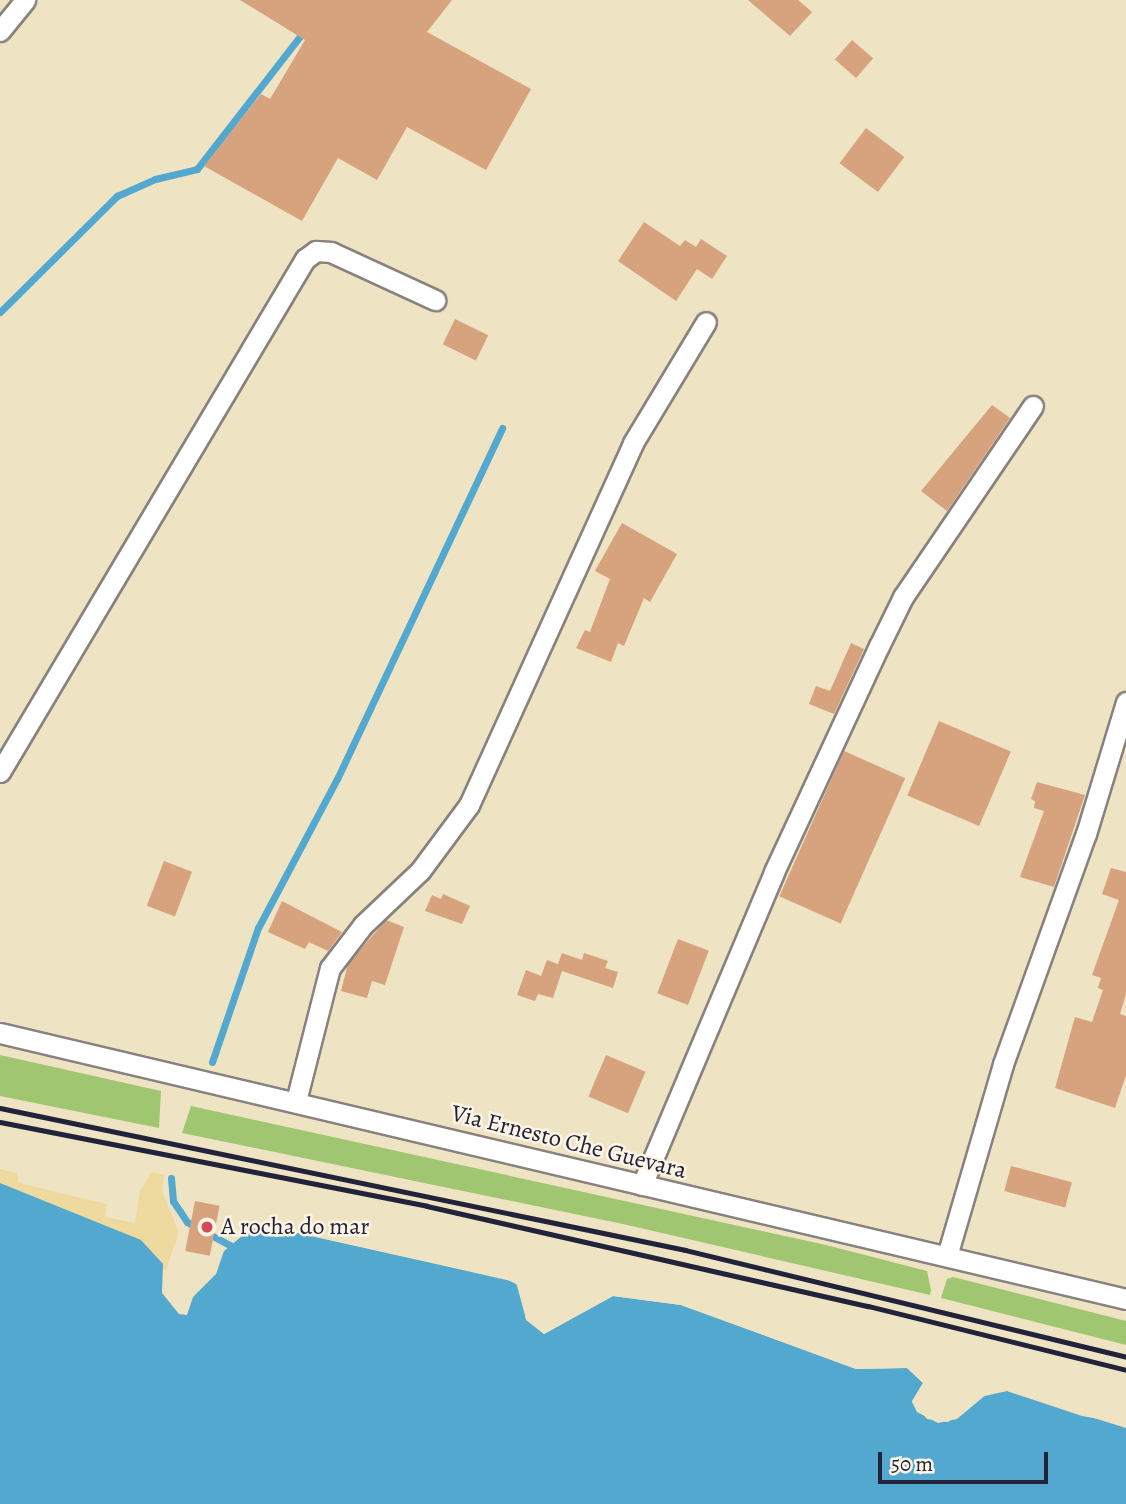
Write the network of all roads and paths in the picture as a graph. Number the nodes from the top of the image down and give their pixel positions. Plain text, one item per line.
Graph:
1 (25, 0) edge
2 (0, 32) edge
3 (435, 300) dead end
4 (706, 322) dead end
5 (1033, 406) dead end
6 (1126, 702) edge
7 (0, 772) edge
8 (0, 1033) edge
9 (296, 1101) junction
10 (642, 1185) junction
11 (947, 1256) junction
12 (1126, 1299) edge

1 - 2 street
3 - 7 street
4 - 9 street
5 - 10 street
6 - 11 street
8 - 9 street, Via Ernesto Che Guevara
9 - 10 street, Via Ernesto Che Guevara
10 - 11 street, Via Ernesto Che Guevara
11 - 12 street, Via Ernesto Che Guevara

